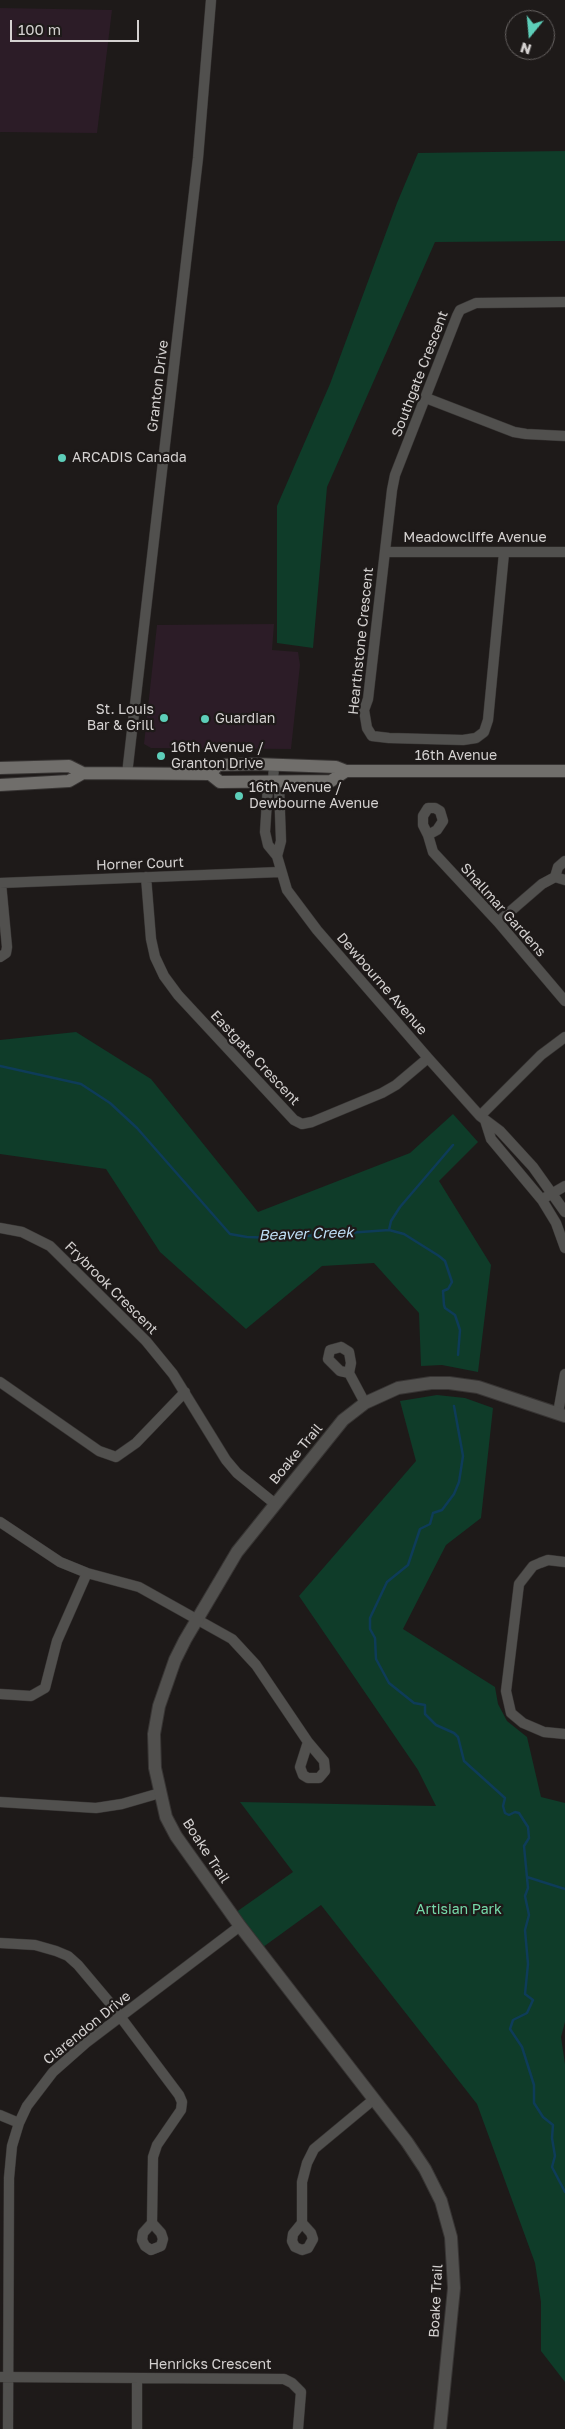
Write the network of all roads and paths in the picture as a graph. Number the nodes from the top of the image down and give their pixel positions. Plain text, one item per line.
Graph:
1 (211, 0) edge
2 (565, 302) edge
3 (426, 398) junction
4 (565, 436) edge
5 (385, 552) junction
6 (565, 552) edge
7 (504, 553) junction
8 (274, 765) junction
9 (0, 768) edge
10 (565, 771) edge
11 (346, 772) junction
12 (83, 773) junction
13 (127, 774) junction
14 (210, 774) junction
15 (273, 781) junction
16 (0, 785) edge
17 (428, 835) dead end
18 (277, 856) junction
19 (565, 861) edge
20 (280, 872) junction
21 (146, 877) junction
22 (560, 879) edge
23 (0, 883) edge
24 (498, 922) junction
25 (0, 957) edge
26 (565, 1001) edge
27 (565, 1037) edge
28 (428, 1058) junction
29 (483, 1118) junction
30 (565, 1186) edge
31 (551, 1193) junction
32 (542, 1200) junction
33 (565, 1212) edge
34 (0, 1228) edge
35 (565, 1248) edge
36 (349, 1373) dead end
37 (565, 1374) edge
38 (0, 1382) edge
39 (184, 1392) junction
40 (365, 1403) junction
41 (563, 1412) edge
42 (274, 1503) junction
43 (0, 1522) edge
44 (565, 1562) edge
45 (86, 1573) junction
46 (197, 1620) junction
47 (0, 1694) edge
48 (565, 1734) edge
49 (308, 1742) dead end
50 (160, 1793) junction
51 (0, 1802) edge
52 (240, 1926) junction
53 (0, 1942) edge
54 (120, 2017) junction
55 (373, 2100) junction
56 (0, 2115) edge
57 (19, 2122) junction
58 (152, 2223) dead end
59 (302, 2223) dead end
60 (4, 2250) edge
61 (4, 2377) edge
62 (137, 2378) junction
63 (8, 2429) edge
64 (137, 2429) edge
65 (298, 2429) edge
66 (440, 2429) edge

1 - 13 street, Granton Drive
2 - 3 street, Southgate Crescent
3 - 4 street
3 - 5 street, Southgate Crescent
5 - 7 street, Meadowcliffe Avenue
5 - 7 street, Hearthstone Crescent
6 - 7 street, Meadowcliffe Avenue
8 - 11 main road, 16th Avenue
8 - 14 main road, 16th Avenue
8 - 15 street, Dewbourne Avenue
9 - 12 main road, 16th Avenue
10 - 11 main road, 16th Avenue
11 - 15 main road, 16th Avenue
12 - 13 main road, 16th Avenue
12 - 16 main road, 16th Avenue
13 - 14 main road, 16th Avenue
14 - 15 main road, 16th Avenue
15 - 18 street, Dewbourne Avenue
15 - 18 street, Dewbourne Avenue
17 - 24 street, Shallmar Gardens
18 - 20 street, Dewbourne Avenue
19 - 22 street
20 - 21 street, Horner Court
20 - 28 street, Dewbourne Avenue
21 - 23 street, Horner Court
21 - 28 street, Eastgate Crescent
22 - 24 street
23 - 25 street, Horner Court
24 - 26 street, Shallmar Gardens
27 - 29 street
28 - 29 street, Dewbourne Avenue
29 - 31 street, Dewbourne Avenue
29 - 32 street, Dewbourne Avenue
30 - 31 street
31 - 32 street
31 - 33 street, Dewbourne Avenue
32 - 35 street, Dewbourne Avenue
34 - 39 street, Frybrook Crescent
36 - 40 street
37 - 41 street
38 - 39 street
39 - 42 street, Frybrook Crescent
40 - 41 street, Boake Trail
40 - 42 street, Boake Trail
42 - 46 street, Boake Trail
43 - 45 street
44 - 48 street
45 - 46 street
45 - 47 street
46 - 49 street
46 - 50 street, Boake Trail
50 - 51 street
50 - 52 street, Boake Trail
52 - 54 street, Clarendon Drive
52 - 55 street, Boake Trail
53 - 54 street
54 - 57 street, Clarendon Drive
54 - 58 street
55 - 59 street
55 - 66 street, Boake Trail
56 - 57 street
57 - 60 street, Clarendon Drive
60 - 61 street, Clarendon Drive
61 - 62 street, Henricks Crescent
61 - 63 street, Clarendon Drive
62 - 64 street, Henricks Crescent
62 - 65 street, Henricks Crescent

